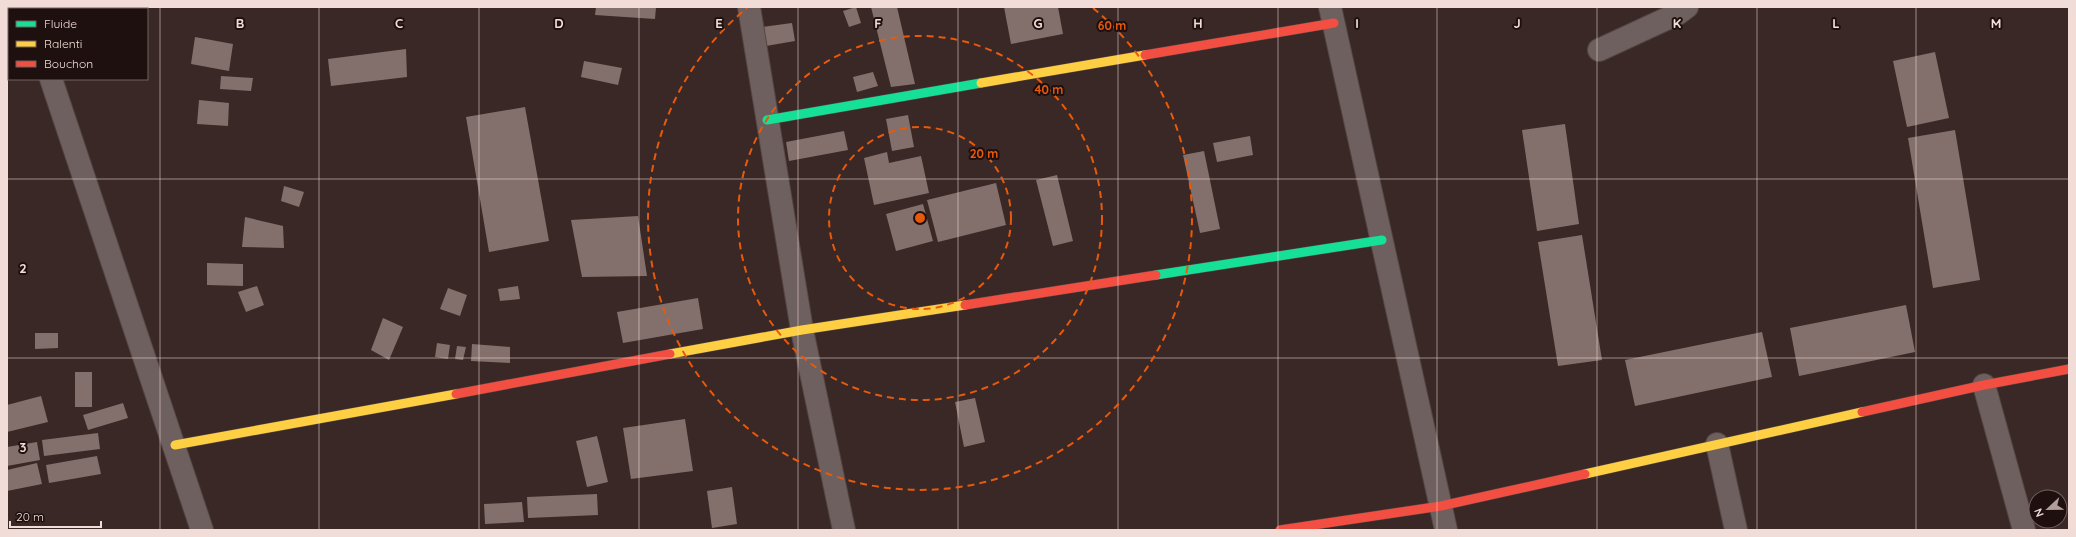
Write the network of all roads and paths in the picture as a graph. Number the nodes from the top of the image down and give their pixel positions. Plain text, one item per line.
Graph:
1 (749, 7) edge
2 (1687, 7) edge
3 (1332, 15) edge
4 (1599, 50) dead end
5 (51, 80) edge
6 (767, 120) junction
7 (1382, 240) junction
8 (802, 330) junction
9 (2069, 369) edge
10 (1984, 384) junction
11 (1717, 444) junction
12 (175, 446) junction
13 (1441, 506) junction
14 (202, 530) edge
15 (844, 530) edge
16 (1280, 530) edge
17 (1446, 530) edge
18 (1736, 530) edge
19 (2024, 530) edge

1 - 6 street
2 - 4 street
3 - 6 street
3 - 7 street
5 - 12 street
6 - 8 street
7 - 8 street
7 - 13 street
8 - 12 street
8 - 15 street
9 - 10 street
10 - 11 street
10 - 19 street
11 - 13 street
11 - 18 street
12 - 14 street
13 - 16 street
13 - 17 street

